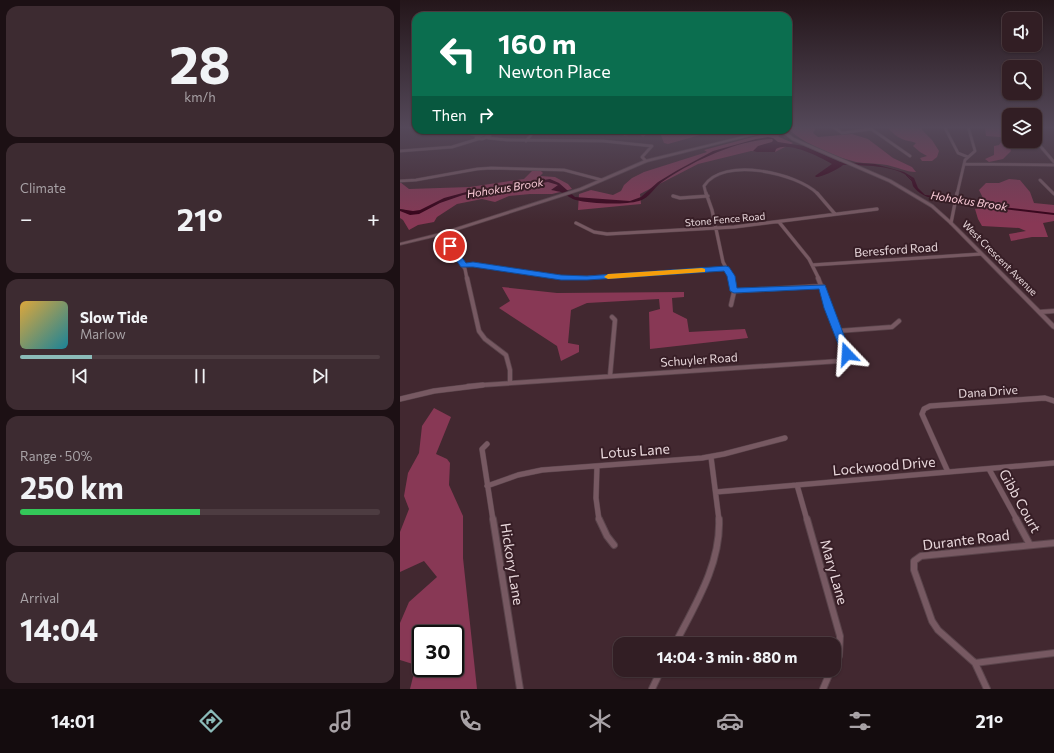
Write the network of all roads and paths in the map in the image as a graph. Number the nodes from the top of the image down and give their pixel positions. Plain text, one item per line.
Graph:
1 (643, 158) edge
2 (658, 158) edge
3 (839, 158) edge
4 (967, 158) edge
5 (646, 161) junction
6 (1054, 163) edge
7 (964, 164) junction
8 (602, 180) junction
9 (1040, 180) dead end
10 (400, 181) edge
11 (1054, 194) edge
12 (673, 196) dead end
13 (708, 196) junction
14 (877, 209) dead end
15 (835, 214) junction
16 (779, 222) junction
17 (951, 222) junction
18 (576, 223) dead end
19 (716, 228) junction
20 (441, 234) junction
21 (400, 244) edge
22 (981, 254) junction
23 (812, 264) junction
24 (464, 266) junction
25 (726, 269) junction
26 (822, 286) junction
27 (734, 291) junction
28 (731, 305) dead end
29 (1054, 311) edge
30 (1040, 312) junction
31 (612, 317) dead end
32 (899, 321) dead end
33 (1054, 327) edge
34 (838, 331) junction
35 (610, 376) junction
36 (510, 383) junction
37 (400, 399) edge
38 (1054, 401) edge
39 (785, 438) dead end
40 (487, 444) dead end
41 (711, 457) junction
42 (1054, 463) edge
43 (596, 466) junction
44 (989, 469) junction
45 (948, 472) junction
46 (487, 486) junction
47 (797, 486) junction
48 (716, 492) junction
49 (1054, 543) edge
50 (614, 545) dead end
51 (1030, 545) junction
52 (678, 637) edge
53 (840, 637) edge
54 (1054, 653) edge
55 (975, 663) junction
56 (658, 677) edge
57 (829, 677) edge
58 (520, 689) edge
59 (652, 689) edge
60 (824, 689) edge
61 (987, 689) edge

1 - 5 street
2 - 5 street
3 - 17 street, West Crescent Avenue
4 - 7 street
5 - 8 street
6 - 7 street
7 - 17 street
8 - 10 street
8 - 20 street
9 - 11 street
12 - 13 street
13 - 15 street
13 - 19 street
14 - 15 street, Stone Fence Road
15 - 16 street, Stone Fence Road
16 - 19 street, Stone Fence Road
16 - 23 street, Schuyler Road
17 - 22 street, West Crescent Avenue
18 - 19 street, Stone Fence Road
19 - 25 street
20 - 21 street
20 - 24 street
22 - 23 street, Beresford Road
22 - 30 street, West Crescent Avenue
23 - 26 street, Schuyler Road
24 - 25 street
24 - 36 street
25 - 27 street
26 - 27 street
26 - 34 street, Schuyler Road
27 - 28 street
29 - 30 street
30 - 33 street, West Crescent Avenue
31 - 35 street
32 - 34 street
34 - 35 street, Schuyler Road
35 - 36 street, Schuyler Road
36 - 37 street, Schuyler Road
38 - 45 street, Dana Drive
39 - 41 street, Lotus Lane
40 - 46 street, Hickory Lane
41 - 43 street, Lotus Lane
41 - 48 street
42 - 44 street, Lockwood Drive
43 - 46 street, Lotus Lane
43 - 50 street
44 - 45 street, Lockwood Drive
44 - 51 street, Gibb Court
45 - 47 street, Lockwood Drive
46 - 58 street, Hickory Lane
47 - 48 street, Lockwood Drive
47 - 53 street, Mary Lane
48 - 52 street
49 - 51 street, Durante Road
51 - 55 street, Durante Road
54 - 55 street
55 - 61 street, Durante Road
56 - 59 street
57 - 60 street

